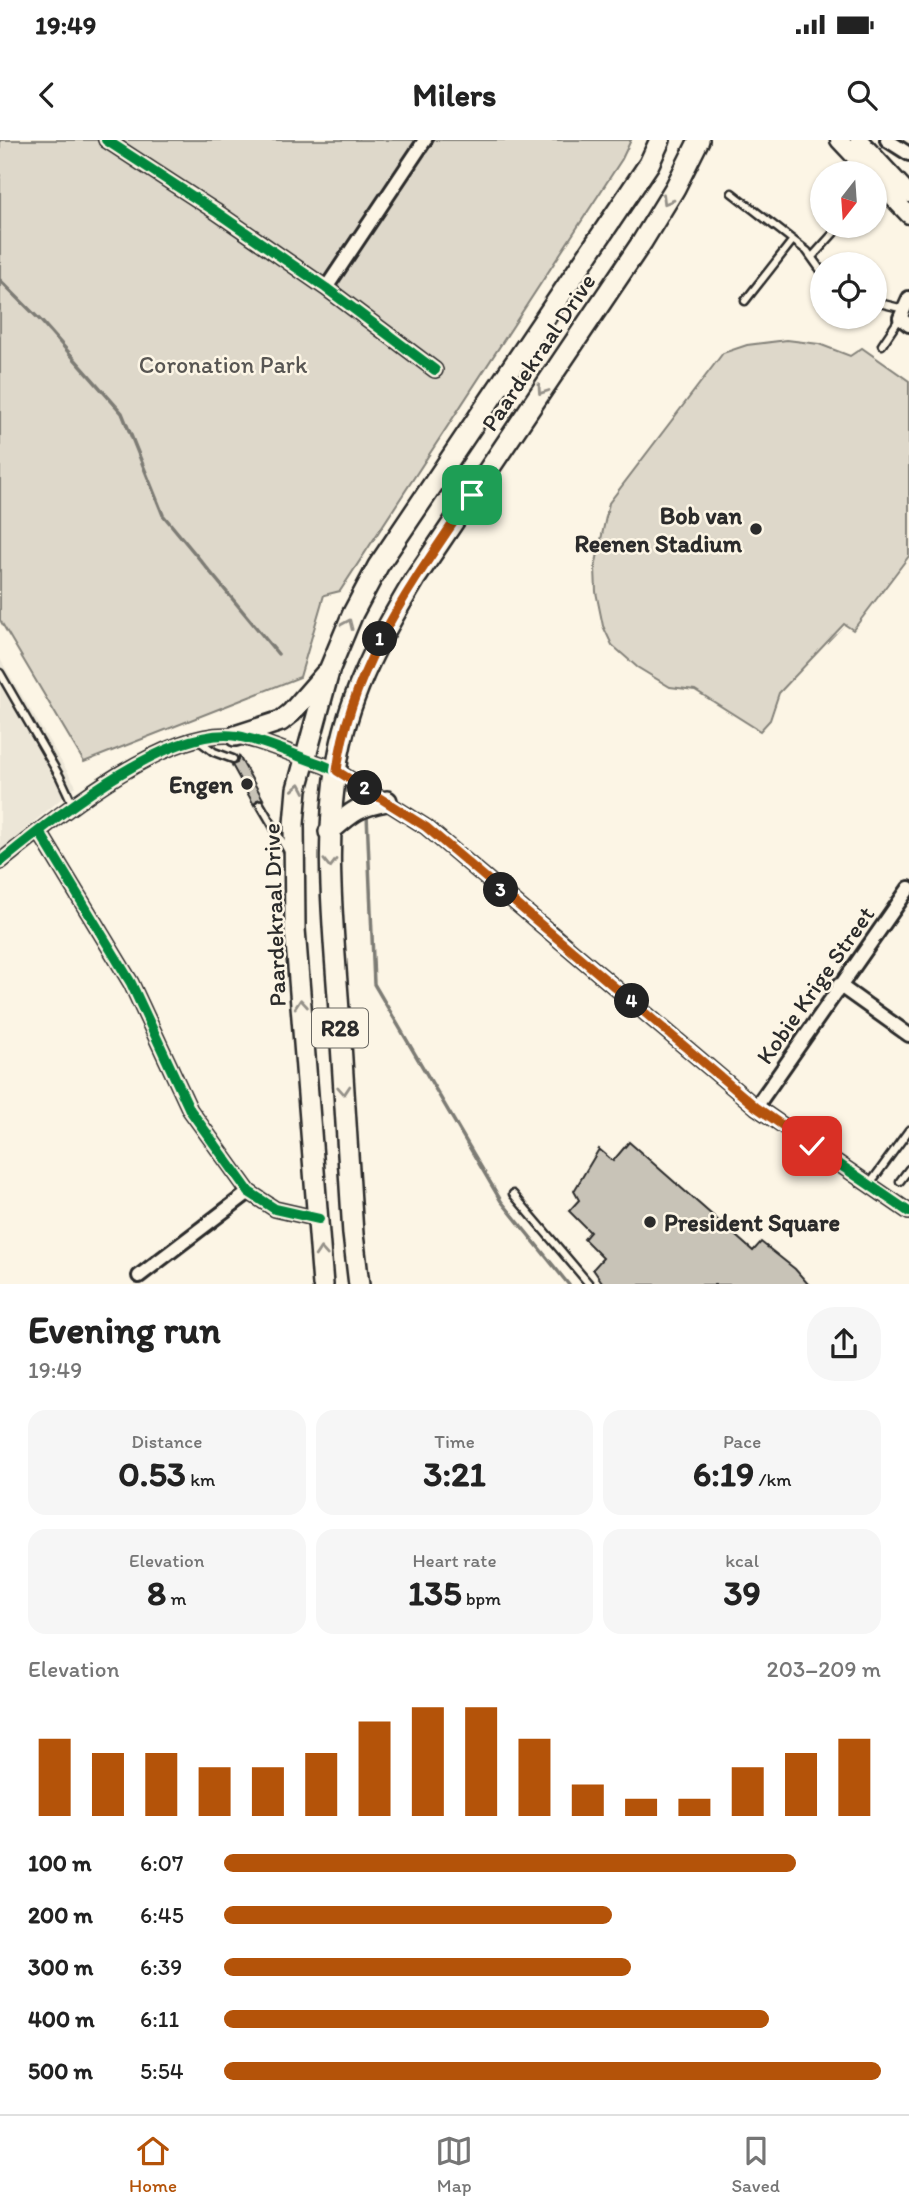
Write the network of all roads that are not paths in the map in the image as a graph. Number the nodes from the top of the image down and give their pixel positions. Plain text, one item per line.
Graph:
1 (106, 140) edge
2 (425, 140) edge
3 (660, 140) edge
4 (699, 140) edge
5 (839, 140) edge
6 (859, 140) edge
7 (887, 140) edge
8 (909, 154) edge
9 (859, 161) edge
10 (887, 184) edge
11 (904, 192) edge
12 (732, 193) dead end
13 (909, 215) edge
14 (829, 238) edge
15 (793, 240) junction
16 (817, 252) edge
17 (810, 255) edge
18 (326, 288) junction
19 (745, 300) dead end
20 (887, 306) edge
21 (905, 313) edge
22 (882, 345) dead end
23 (435, 370) dead end
24 (330, 668) junction
25 (0, 673) edge
26 (235, 736) junction
27 (197, 740) junction
28 (233, 759) dead end
29 (305, 759) junction
30 (337, 771) junction
31 (387, 802) junction
32 (260, 804) dead end
33 (73, 805) junction
34 (39, 831) junction
35 (330, 832) junction
36 (293, 861) junction
37 (0, 862) edge
38 (909, 888) edge
39 (839, 985) junction
40 (909, 1035) edge
41 (756, 1107) junction
42 (909, 1130) edge
43 (909, 1169) edge
44 (900, 1181) dead end
45 (869, 1185) junction
46 (249, 1192) junction
47 (513, 1194) dead end
48 (909, 1212) edge
49 (319, 1219) junction
50 (138, 1276) dead end
51 (323, 1284) edge
52 (359, 1284) edge
53 (590, 1284) edge

1 - 18 street
2 - 18 street
24 -> 3 main road, Paardekraal Drive / R28
4 -> 30 main road, Paardekraal Drive / R28
5 - 9 main road
6 - 11 main road
7 - 8 street
10 - 11 main road
11 - 13 main road
12 - 15 lane
14 - 16 lane
15 - 17 lane
15 - 19 lane
18 - 23 street
20 - 21 lane
21 - 22 lane
24 - 26 main road
24 - 29 main road, Paardekraal Drive / R28
25 - 33 lane
26 - 27 street
26 - 29 street
27 - 28 lane
27 - 33 street
29 - 30 street
36 -> 29 main road, Paardekraal Drive / R28
30 - 31 street
30 - 35 main road, Paardekraal Drive / R28
31 - 35 main road
31 - 41 street
32 - 36 lane
33 - 34 street
34 - 37 street
34 - 46 street
35 -> 52 main road, Paardekraal Drive / R28
49 -> 36 main road, Paardekraal Drive / R28
38 - 39 street, Kobie Krige Street
39 - 40 street
39 - 41 street, Kobie Krige Street
41 - 45 street
42 - 45 lane
43 - 44 lane
45 - 48 street
46 - 49 street
46 - 50 street
47 - 53 lane
51 -> 49 main road, Paardekraal Drive / R28

